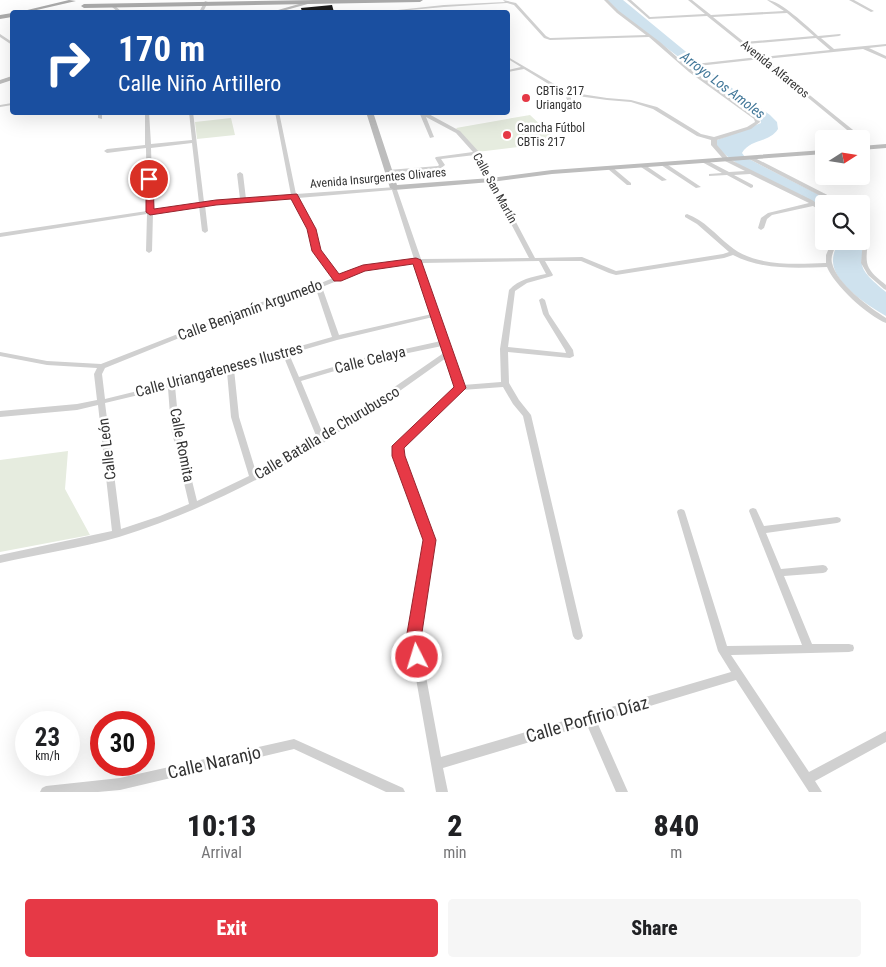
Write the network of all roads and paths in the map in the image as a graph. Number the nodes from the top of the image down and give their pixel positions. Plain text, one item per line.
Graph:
1 (74, 0) edge
2 (106, 0) edge
3 (121, 0) edge
4 (285, 0) edge
5 (318, 0) edge
6 (420, 0) edge
7 (606, 0) edge
8 (629, 0) edge
9 (690, 0) edge
10 (769, 0) edge
11 (852, 0) edge
12 (506, 1) edge
13 (307, 2) edge
14 (130, 3) junction
15 (205, 3) junction
16 (293, 3) edge
17 (82, 6) junction
18 (113, 6) junction
19 (470, 6) junction
20 (31, 10) edge
21 (55, 10) edge
22 (118, 10) edge
23 (201, 10) edge
24 (278, 10) edge
25 (402, 10) edge
26 (452, 10) edge
27 (872, 11) dead end
28 (788, 12) junction
29 (708, 15) junction
30 (839, 35) dead end
31 (648, 36) junction
32 (817, 37) junction
33 (742, 43) junction
34 (886, 45) edge
35 (864, 47) junction
36 (833, 50) junction
37 (761, 58) junction
38 (886, 58) edge
39 (510, 59) edge
40 (687, 66) junction
41 (525, 68) junction
42 (510, 71) edge
43 (567, 93) junction
44 (559, 105) dead end
45 (147, 115) edge
46 (191, 115) edge
47 (278, 115) edge
48 (370, 115) edge
49 (422, 115) edge
50 (425, 115) edge
51 (850, 130) edge
52 (432, 137) dead end
53 (714, 140) junction
54 (194, 141) junction
55 (148, 146) junction
56 (886, 146) edge
57 (871, 147) edge
58 (107, 150) dead end
59 (477, 153) junction
60 (815, 153) edge
61 (750, 158) junction
62 (728, 160) junction
63 (704, 162) junction
64 (663, 164) junction
65 (643, 166) junction
66 (610, 168) junction
67 (388, 172) junction
68 (750, 172) junction
69 (240, 174) dead end
70 (728, 174) junction
71 (711, 175) dead end
72 (491, 180) junction
73 (664, 180) dead end
74 (629, 184) dead end
75 (751, 186) dead end
76 (698, 187) dead end
77 (394, 188) junction
78 (823, 195) edge
79 (294, 196) junction
80 (243, 200) junction
81 (202, 204) junction
82 (813, 204) joint
83 (150, 212) junction
84 (687, 216) dead end
85 (761, 228) dead end
86 (205, 231) dead end
87 (0, 235) edge
88 (832, 250) edge
89 (865, 250) edge
90 (149, 251) dead end
91 (734, 252) junction
92 (532, 258) junction
93 (541, 259) junction
94 (416, 260) junction
95 (829, 265) junction
96 (337, 278) junction
97 (318, 286) junction
98 (886, 288) edge
99 (542, 300) dead end
100 (435, 315) junction
101 (886, 321) edge
102 (336, 338) junction
103 (444, 343) junction
104 (504, 348) junction
105 (285, 352) junction
106 (0, 354) edge
107 (447, 354) junction
108 (102, 366) junction
109 (230, 368) junction
110 (296, 380) junction
111 (505, 383) junction
112 (171, 386) junction
113 (460, 388) junction
114 (101, 402) junction
115 (0, 414) edge
116 (322, 440) junction
117 (254, 478) junction
118 (194, 505) junction
119 (753, 511) dead end
120 (681, 512) dead end
121 (837, 520) dead end
122 (761, 530) junction
123 (117, 534) junction
124 (0, 559) edge
125 (823, 569) dead end
126 (778, 573) junction
127 (578, 636) dead end
128 (849, 648) dead end
129 (809, 649) junction
130 (723, 651) junction
131 (738, 675) junction
132 (590, 718) junction
133 (886, 736) edge
134 (437, 764) junction
135 (807, 779) junction
136 (119, 788) edge
137 (46, 792) edge
138 (399, 792) edge
139 (442, 792) edge
140 (622, 792) edge
141 (816, 792) edge

1 - 17 main road
1 - 20 main road
2 - 14 main road
2 - 17 main road
3 - 14 main road
4 - 15 main road
5 - 13 street
6 - 13 main road
7 - 31 street
8 - 29 street
9 - 29 street, Avenida Alfareros
10 - 28 street
11 - 27 street
12 - 19 street
12 - 31 street
13 - 16 main road
14 - 15 main road
15 - 16 main road
15 - 18 main road
15 - 23 street
16 - 24 street
17 - 18 main road
17 - 21 main road
18 - 22 street
19 - 25 street
19 - 26 street
28 - 29 street
28 - 32 street
29 - 33 street, Avenida Alfareros
30 - 32 street
31 - 40 street
32 - 33 street
32 - 36 street
33 - 37 street, Avenida Alfareros
34 - 35 street
35 - 36 street
35 - 38 street
36 - 37 street
37 - 40 street
37 - 51 street, Avenida Alfareros
39 - 41 street
40 - 53 street
41 - 42 street
41 - 43 street
43 - 44 street
43 - 53 street
45 - 55 street
46 - 54 street
47 - 79 street
48 - 67 street
49 - 52 street
50 - 59 street, Calle San Martín
53 - 62 street
54 - 55 street
54 - 81 street
55 - 58 street
55 - 83 street
56 - 57 street
59 - 67 street
59 - 72 street, Calle San Martín
60 - 61 street
61 - 62 street, Avenida Insurgentes Olivares
61 - 78 street
62 - 63 street, Avenida Insurgentes Olivares
62 - 68 street
63 - 64 street, Avenida Insurgentes Olivares
63 - 70 street
64 - 65 street, Avenida Insurgentes Olivares
64 - 76 street
65 - 66 street, Avenida Insurgentes Olivares
65 - 73 street
66 - 72 street, Avenida Insurgentes Olivares
66 - 74 street
67 - 77 street
68 - 70 street
68 - 82 street
69 - 80 street
70 - 71 street
70 - 75 street
72 - 77 street, Avenida Insurgentes Olivares
72 - 92 street, Calle San Martín
77 - 79 street, Avenida Insurgentes Olivares
77 - 94 street
79 - 80 street, Avenida Insurgentes Olivares
79 - 96 street
80 - 81 street, Avenida Insurgentes Olivares
81 - 83 street, Avenida Insurgentes Olivares
81 - 86 street
82 - 85 street
83 - 87 street, Avenida Insurgentes Olivares
83 - 90 street
84 - 91 street
88 - 95 street
89 - 98 street
91 - 93 street, Calle Benjamín Argumedo
91 - 95 street
92 - 93 street, Calle Benjamín Argumedo
92 - 94 street, Calle Benjamín Argumedo
93 - 104 street
94 - 96 street, Calle Benjamín Argumedo
94 - 100 street
95 - 101 street
96 - 97 street, Calle Benjamín Argumedo
97 - 102 street
97 - 108 street, Calle Benjamín Argumedo
99 - 104 street
100 - 102 street, Calle Uriangateneses Ilustres
100 - 103 street
102 - 105 street, Calle Uriangateneses Ilustres
103 - 107 street
103 - 110 street, Calle Celaya
104 - 111 street
105 - 109 street, Calle Uriangateneses Ilustres
105 - 110 street
106 - 108 street, Calle Benjamín Argumedo
107 - 113 street
107 - 116 street, Calle Batalla de Churubusco
108 - 114 street, Calle León
109 - 112 street, Calle Uriangateneses Ilustres
109 - 117 street
110 - 116 street
111 - 113 street
111 - 127 street
112 - 114 street, Calle Uriangateneses Ilustres
112 - 118 street, Calle Romita
113 - 134 street
114 - 115 street, Calle Uriangateneses Ilustres
114 - 123 street, Calle León
116 - 117 street, Calle Batalla de Churubusco
117 - 118 street, Calle Batalla de Churubusco
118 - 123 street, Calle Batalla de Churubusco
119 - 122 street
120 - 130 street
121 - 122 street
122 - 126 street
123 - 124 street, Calle Batalla de Churubusco
125 - 126 street
126 - 129 street
128 - 129 street
129 - 130 street
130 - 131 street
131 - 132 street, Calle Porfirio Díaz
131 - 135 street
132 - 134 street, Calle Porfirio Díaz
132 - 140 street
133 - 135 street
134 - 139 street
135 - 141 street
136 - 137 street, Calle Naranjo
136 - 138 street, Calle Naranjo

